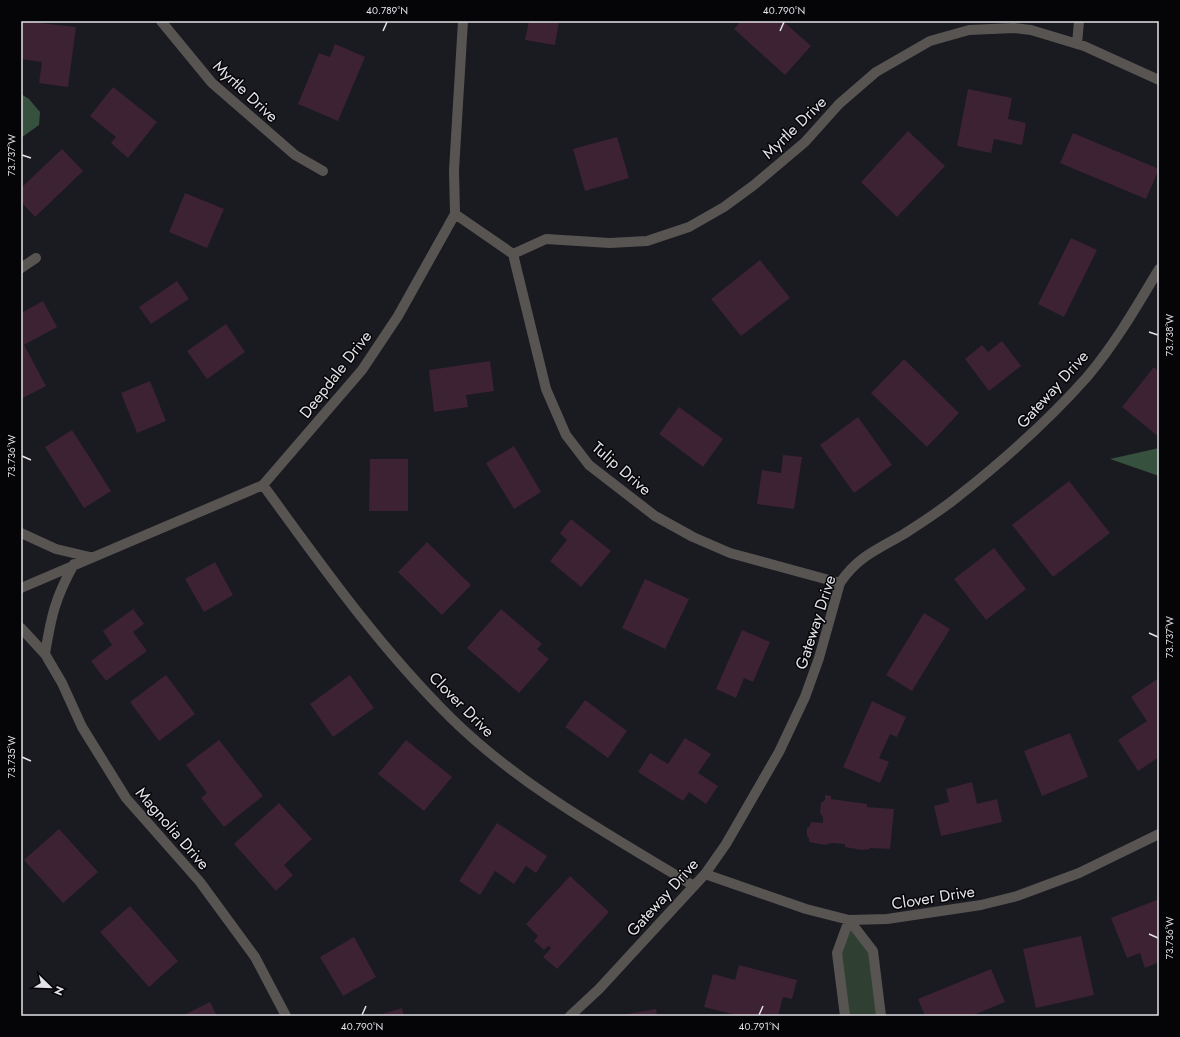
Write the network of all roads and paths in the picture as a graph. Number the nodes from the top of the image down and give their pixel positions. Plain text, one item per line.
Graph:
1 (160, 21) edge
2 (463, 21) edge
3 (1079, 21) edge
4 (1076, 44) junction
5 (1159, 80) edge
6 (323, 171) dead end
7 (455, 214) junction
8 (513, 254) junction
9 (36, 258) dead end
10 (21, 268) edge
11 (1159, 269) edge
12 (263, 485) junction
13 (21, 533) edge
14 (90, 557) junction
15 (74, 564) junction
16 (840, 583) junction
17 (21, 588) edge
18 (21, 628) edge
19 (45, 654) junction
20 (1159, 834) edge
21 (705, 874) junction
22 (694, 886) junction
23 (849, 920) junction
24 (286, 1016) edge
25 (570, 1016) edge
26 (845, 1016) edge
27 (881, 1016) edge

1 - 6 street, Myrtle Drive
2 - 7 street
3 - 4 street
4 - 5 street, Myrtle Drive
4 - 8 street, Myrtle Drive
7 - 8 street
7 - 12 street, Deepdale Drive
8 - 16 street, Tulip Drive
9 - 10 street
11 - 16 street, Gateway Drive
12 - 14 street, Deepdale Drive
12 - 22 street, Clover Drive
13 - 14 street
14 - 15 street, Deepdale Drive
15 - 17 street, Deepdale Drive
15 - 19 street
16 - 21 street, Gateway Drive
18 - 19 street, Magnolia Drive
19 - 24 street, Magnolia Drive
20 - 23 street, Clover Drive
21 - 22 street, Gateway Drive
21 - 23 street, Clover Drive
22 - 25 street, Gateway Drive
23 - 26 street
23 - 27 street

